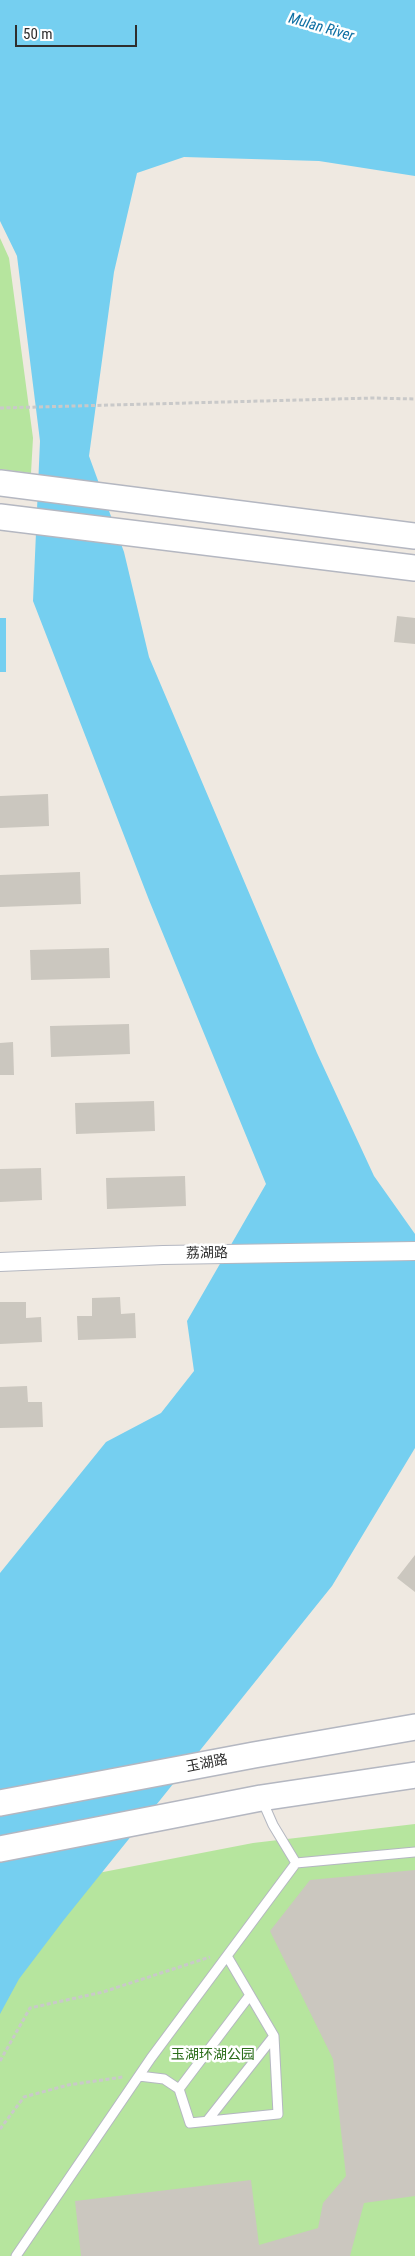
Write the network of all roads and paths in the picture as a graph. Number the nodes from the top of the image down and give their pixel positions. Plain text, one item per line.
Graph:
1 (415, 399) edge
2 (0, 408) edge
3 (4, 484) edge
4 (7, 518) edge
5 (415, 536) edge
6 (415, 568) edge
7 (415, 1251) edge
8 (0, 1262) edge
9 (415, 1728) edge
10 (415, 1775) edge
11 (261, 1798) junction
12 (0, 1803) edge
13 (0, 1849) edge
14 (415, 1852) edge
15 (296, 1863) junction
16 (230, 1953) junction
17 (250, 1995) junction
18 (274, 2036) junction
19 (0, 2061) edge
20 (139, 2076) junction
21 (180, 2089) junction
22 (207, 2121) junction
23 (0, 2129) edge
24 (16, 2256) edge

1 - 2 path
3 - 5 main road
4 - 6 main road
7 - 8 street, 荔湖路
9 - 12 main road, 玉湖路
10 - 11 main road
11 - 13 main road
11 - 15 lane
14 - 15 lane
15 - 16 lane
16 - 17 lane
16 - 19 path
16 - 20 lane
17 - 18 lane
17 - 21 lane
18 - 22 lane
18 - 22 lane
20 - 21 lane
20 - 23 path
20 - 24 lane
21 - 22 lane

